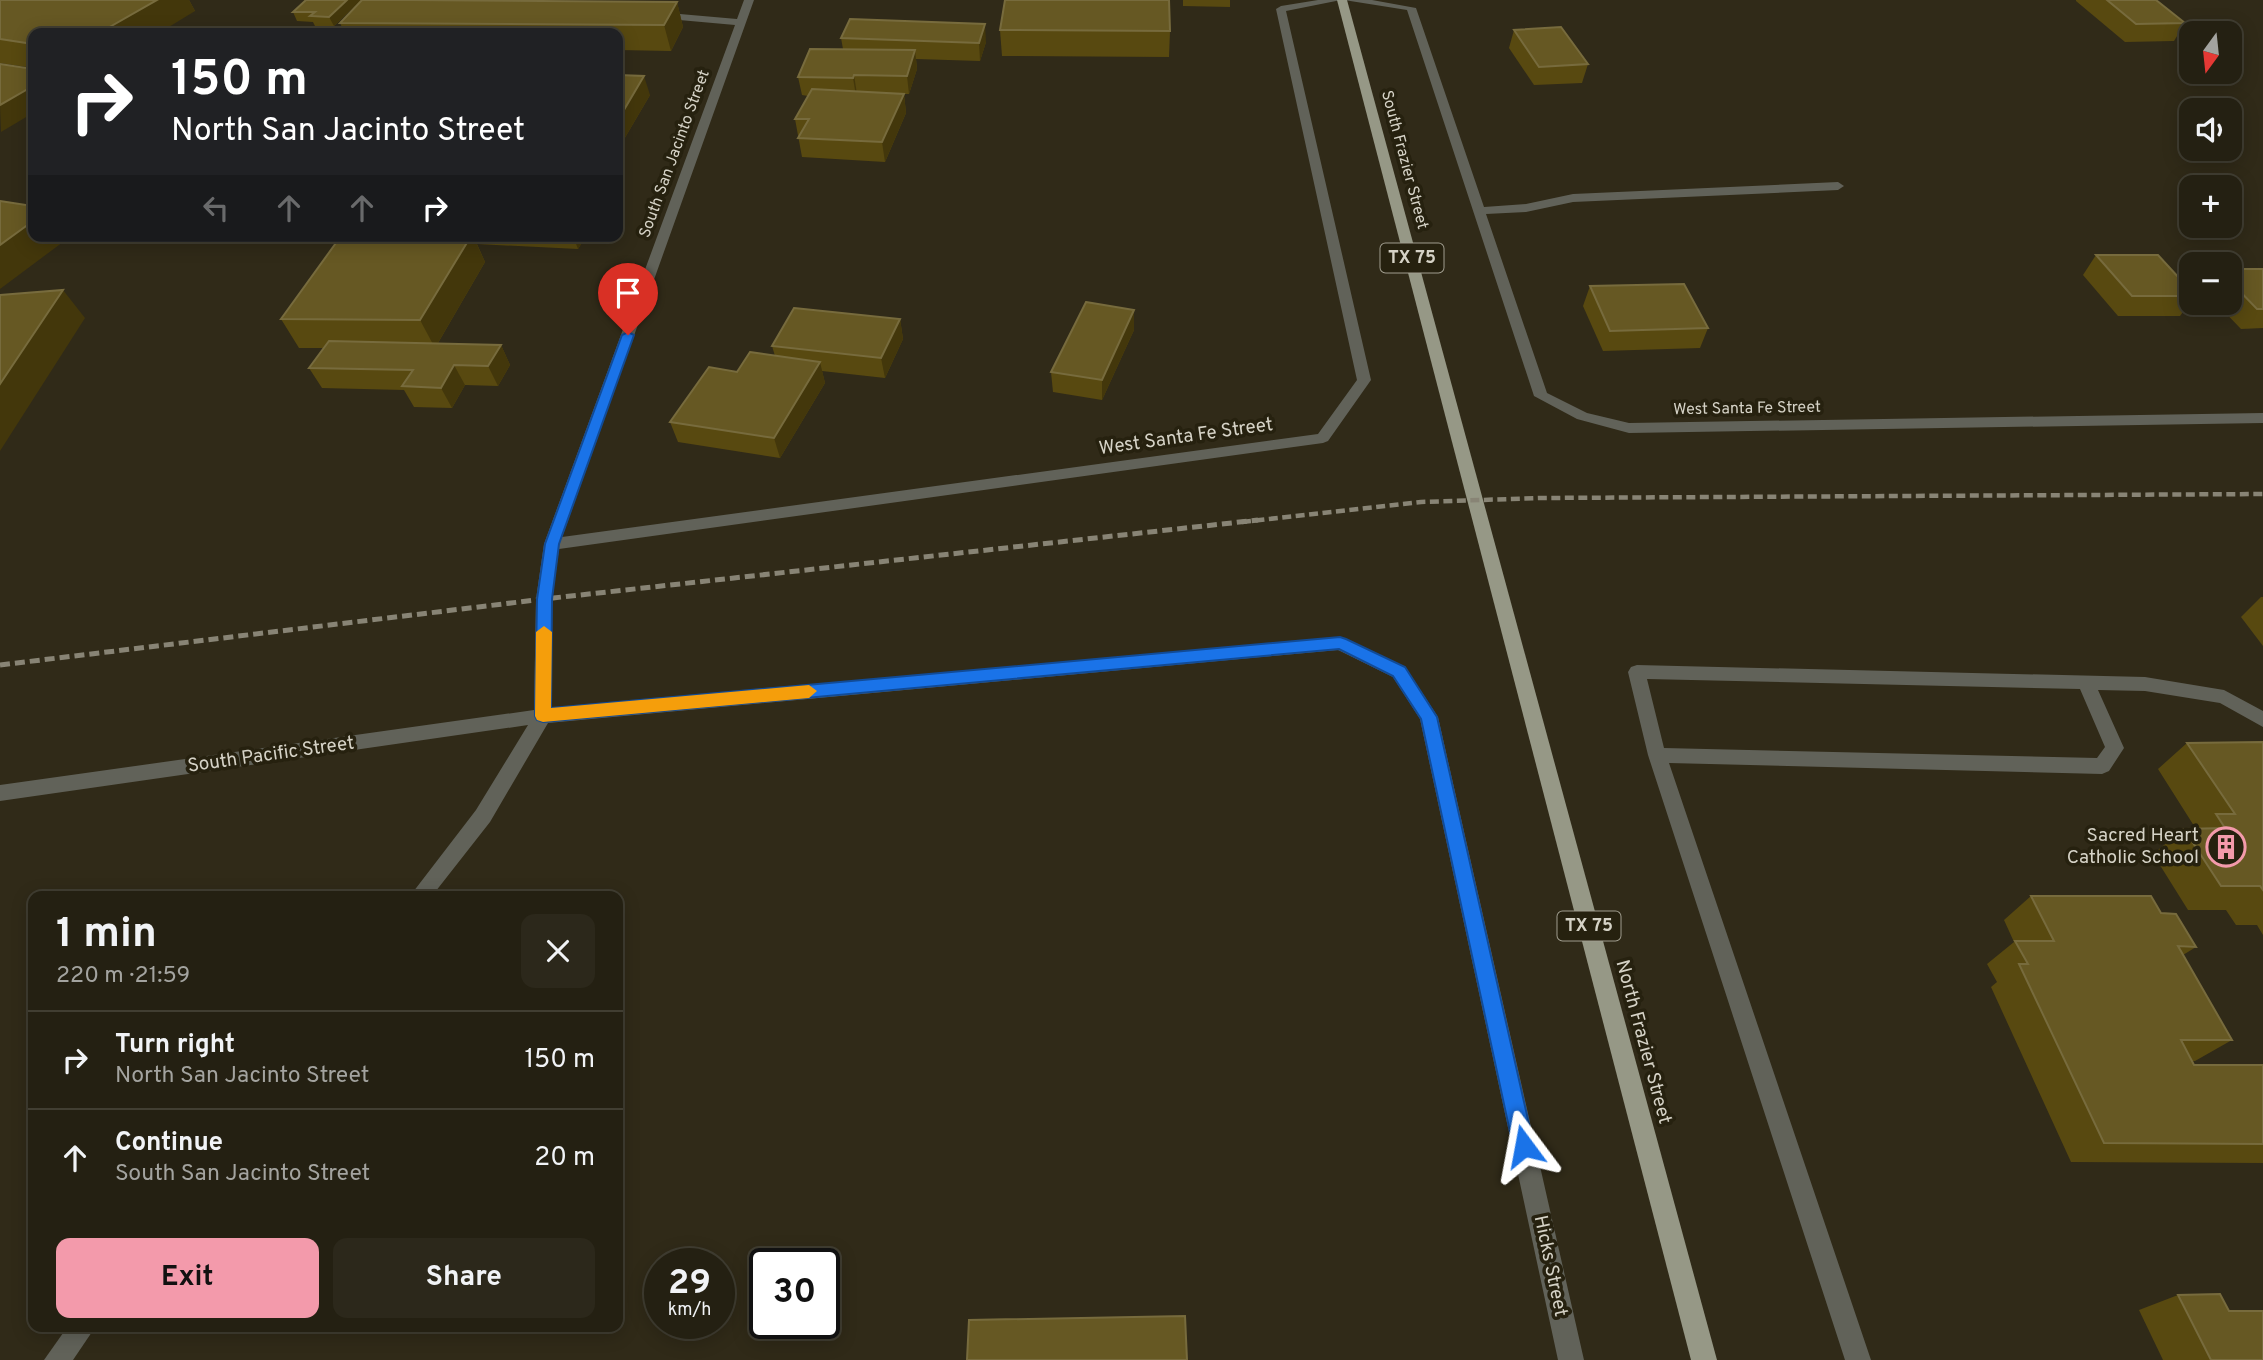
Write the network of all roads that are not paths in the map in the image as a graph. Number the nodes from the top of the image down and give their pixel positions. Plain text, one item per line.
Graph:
1 (749, 0) edge
2 (1336, 0) edge
3 (1342, 0) edge
4 (1349, 0) edge
5 (647, 15) edge
6 (741, 22) junction
7 (1838, 186) dead end
8 (1479, 211) junction
9 (2263, 418) edge
10 (1475, 492) joint
11 (552, 544) junction
12 (2085, 681) junction
13 (543, 716) junction
14 (2263, 720) edge
15 (1657, 755) junction
16 (0, 793) edge
17 (424, 891) edge
18 (79, 1332) edge
19 (57, 1360) edge
20 (1571, 1360) edge
21 (1704, 1360) edge
22 (1858, 1360) edge

1 - 6 street, South San Jacinto Street
2 - 11 street, West Santa Fe Street
3 - 10 main road, South Frazier Street / TX 75
4 - 8 street, West Santa Fe Street
5 - 6 street
6 - 11 street, South San Jacinto Street
7 - 8 street
8 - 9 street, West Santa Fe Street
10 - 21 main road, North Frazier Street / TX 75
11 - 13 street, South San Jacinto Street
12 - 14 street
12 - 15 street
12 - 15 street
13 - 16 street, South Pacific Street
13 - 17 street
13 - 20 street, Hicks Street
15 - 22 street
18 - 19 street

